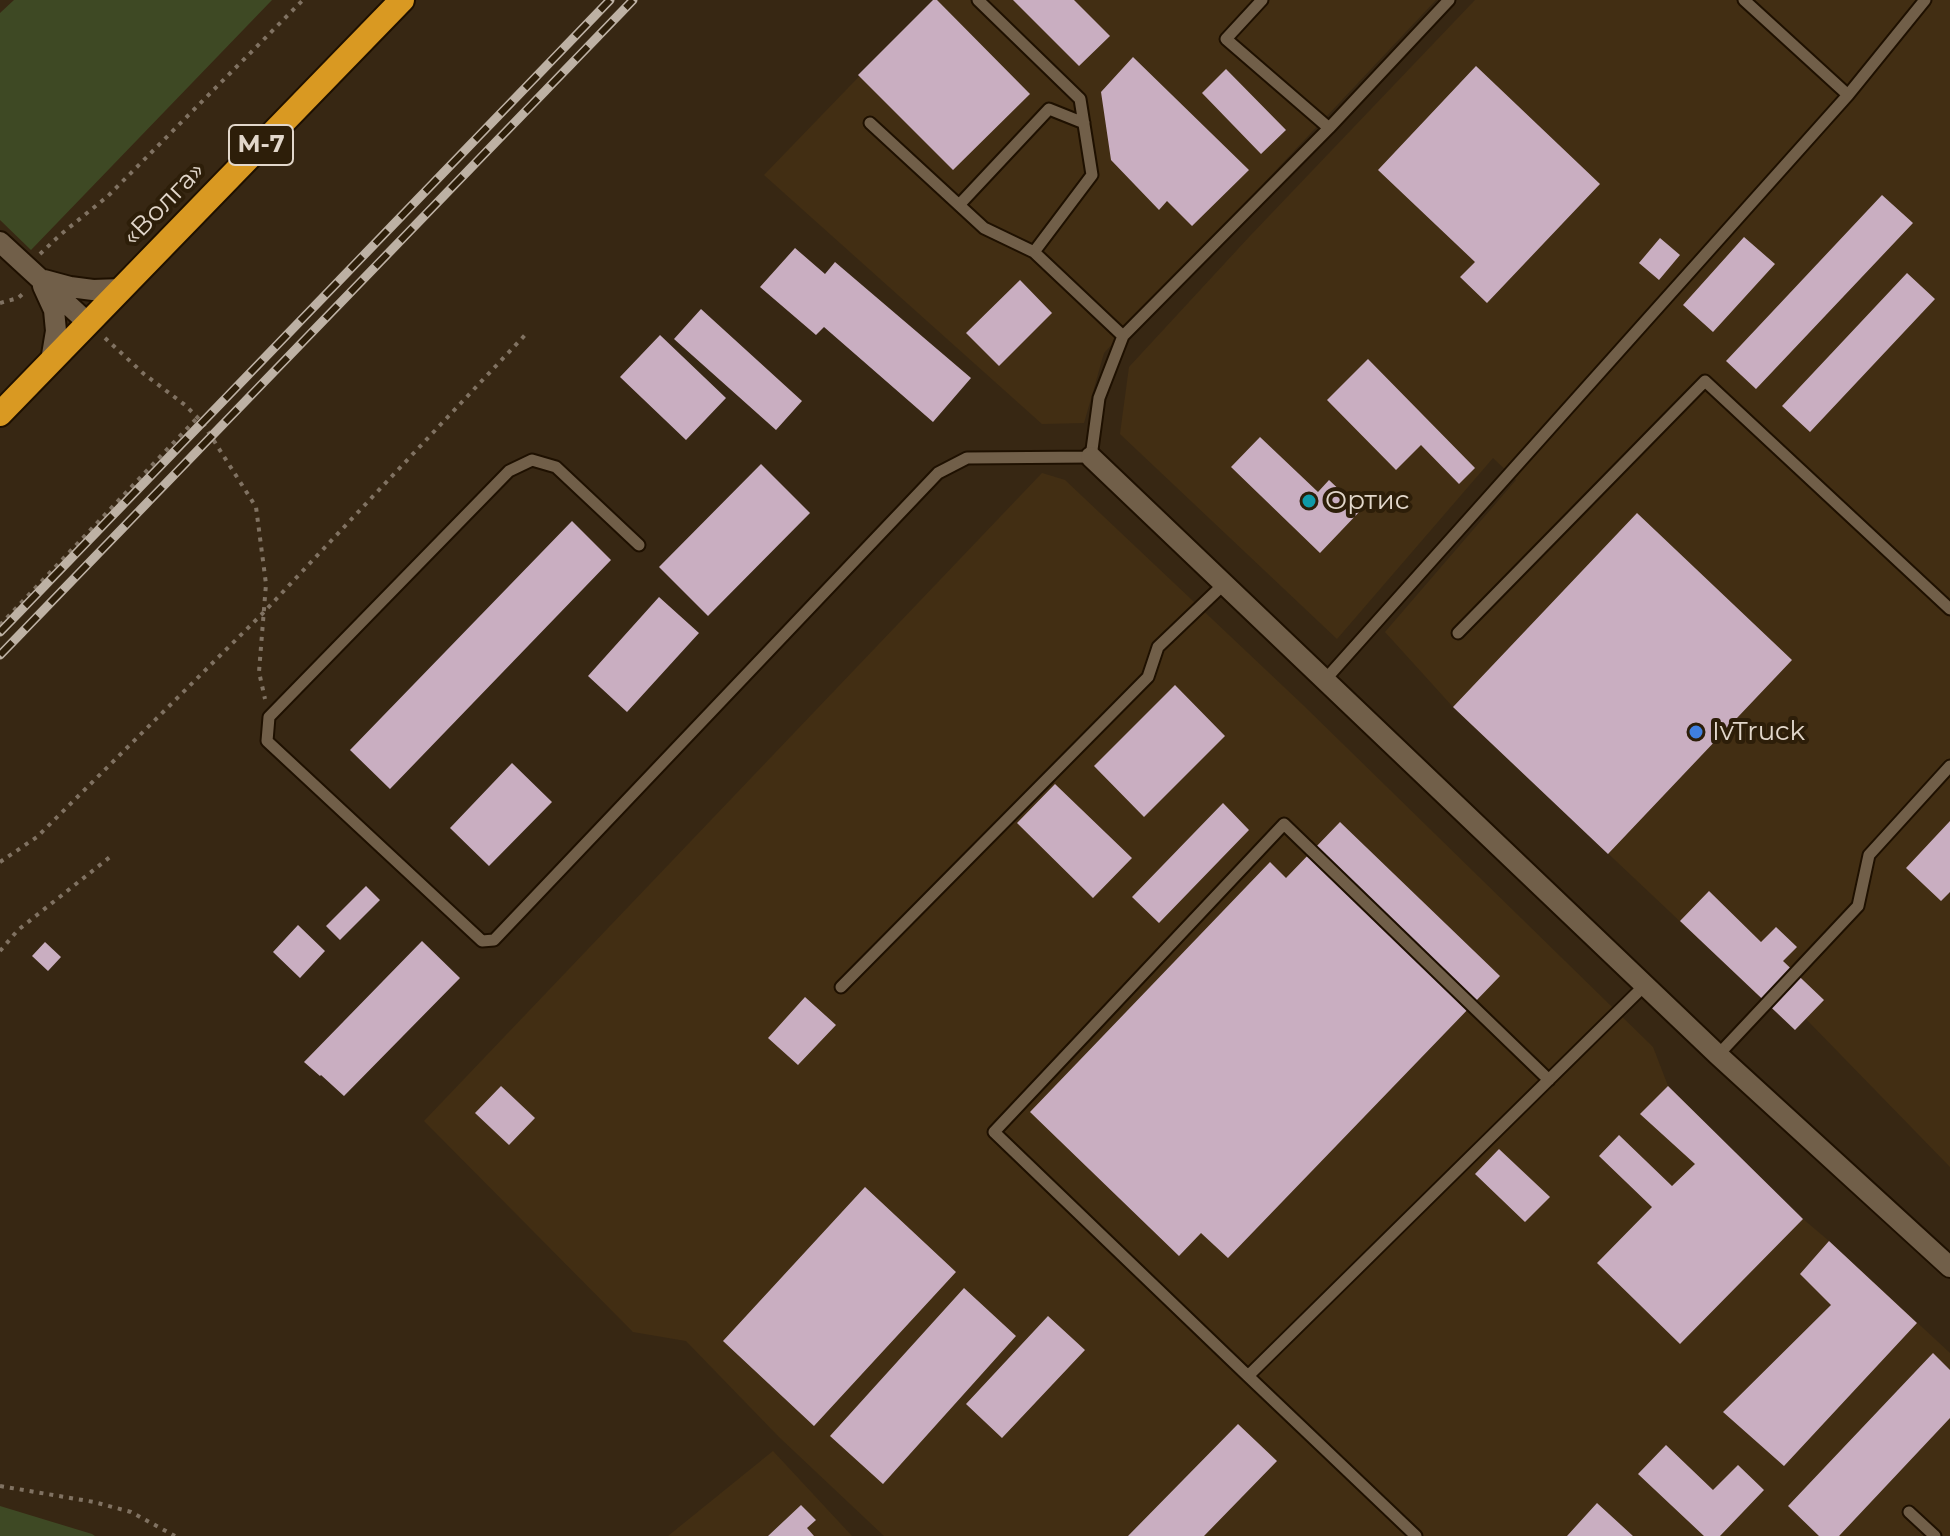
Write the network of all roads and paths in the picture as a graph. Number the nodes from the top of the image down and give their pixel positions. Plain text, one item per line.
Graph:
1 (303, 0) edge
2 (402, 0) edge
3 (978, 0) edge
4 (1262, 0) edge
5 (1449, 0) edge
6 (1744, 0) edge
7 (1925, 0) edge
8 (1848, 95) junction
9 (870, 123) dead end
10 (1084, 123) junction
11 (1329, 128) junction
12 (959, 205) junction
13 (0, 242) edge
14 (1034, 252) junction
15 (34, 273) junction
16 (121, 289) junction
17 (0, 303) edge
18 (88, 323) junction
19 (526, 334) dead end
20 (1123, 336) junction
21 (51, 361) junction
22 (0, 414) edge
23 (198, 418) junction
24 (1091, 457) junction
25 (639, 545) dead end
26 (1224, 584) junction
27 (1950, 609) edge
28 (263, 613) junction
29 (0, 625) edge
30 (1458, 633) dead end
31 (1324, 681) junction
32 (269, 717) junction
33 (1950, 766) edge
34 (110, 857) dead end
35 (0, 862) edge
36 (0, 951) edge
37 (1645, 985) junction
38 (841, 987) dead end
39 (1718, 1055) junction
40 (1549, 1080) junction
41 (1950, 1267) edge
42 (1248, 1376) junction
43 (0, 1486) edge
44 (1909, 1512) dead end
45 (175, 1536) edge
46 (1416, 1536) edge
47 (1935, 1536) edge

1 - 15 path
2 - 16 highway, «Волга» / М-7
3 - 10 lane
4 - 11 lane
5 - 11 lane
6 - 8 lane
7 - 8 lane
8 - 31 lane
9 - 12 lane
10 - 12 lane
10 - 14 lane
11 - 20 lane
12 - 14 lane
13 - 15 street
14 - 20 lane
15 - 16 street
15 - 17 path
15 - 18 street
15 - 21 street
16 - 18 highway, «Волга» / М-7
18 - 21 highway, «Волга» / М-7
18 - 23 path
19 - 28 path
20 - 24 lane
21 - 22 highway, «Волга» / М-7
23 - 28 path
23 - 29 path
24 - 26 street
24 - 32 lane
25 - 32 lane
26 - 31 street
26 - 38 lane
27 - 30 lane
28 - 32 path
28 - 35 path
31 - 37 street
33 - 39 lane
34 - 36 path
37 - 39 street
37 - 40 lane
39 - 41 street
40 - 42 lane
40 - 42 lane
42 - 46 lane
43 - 45 path
44 - 47 lane

